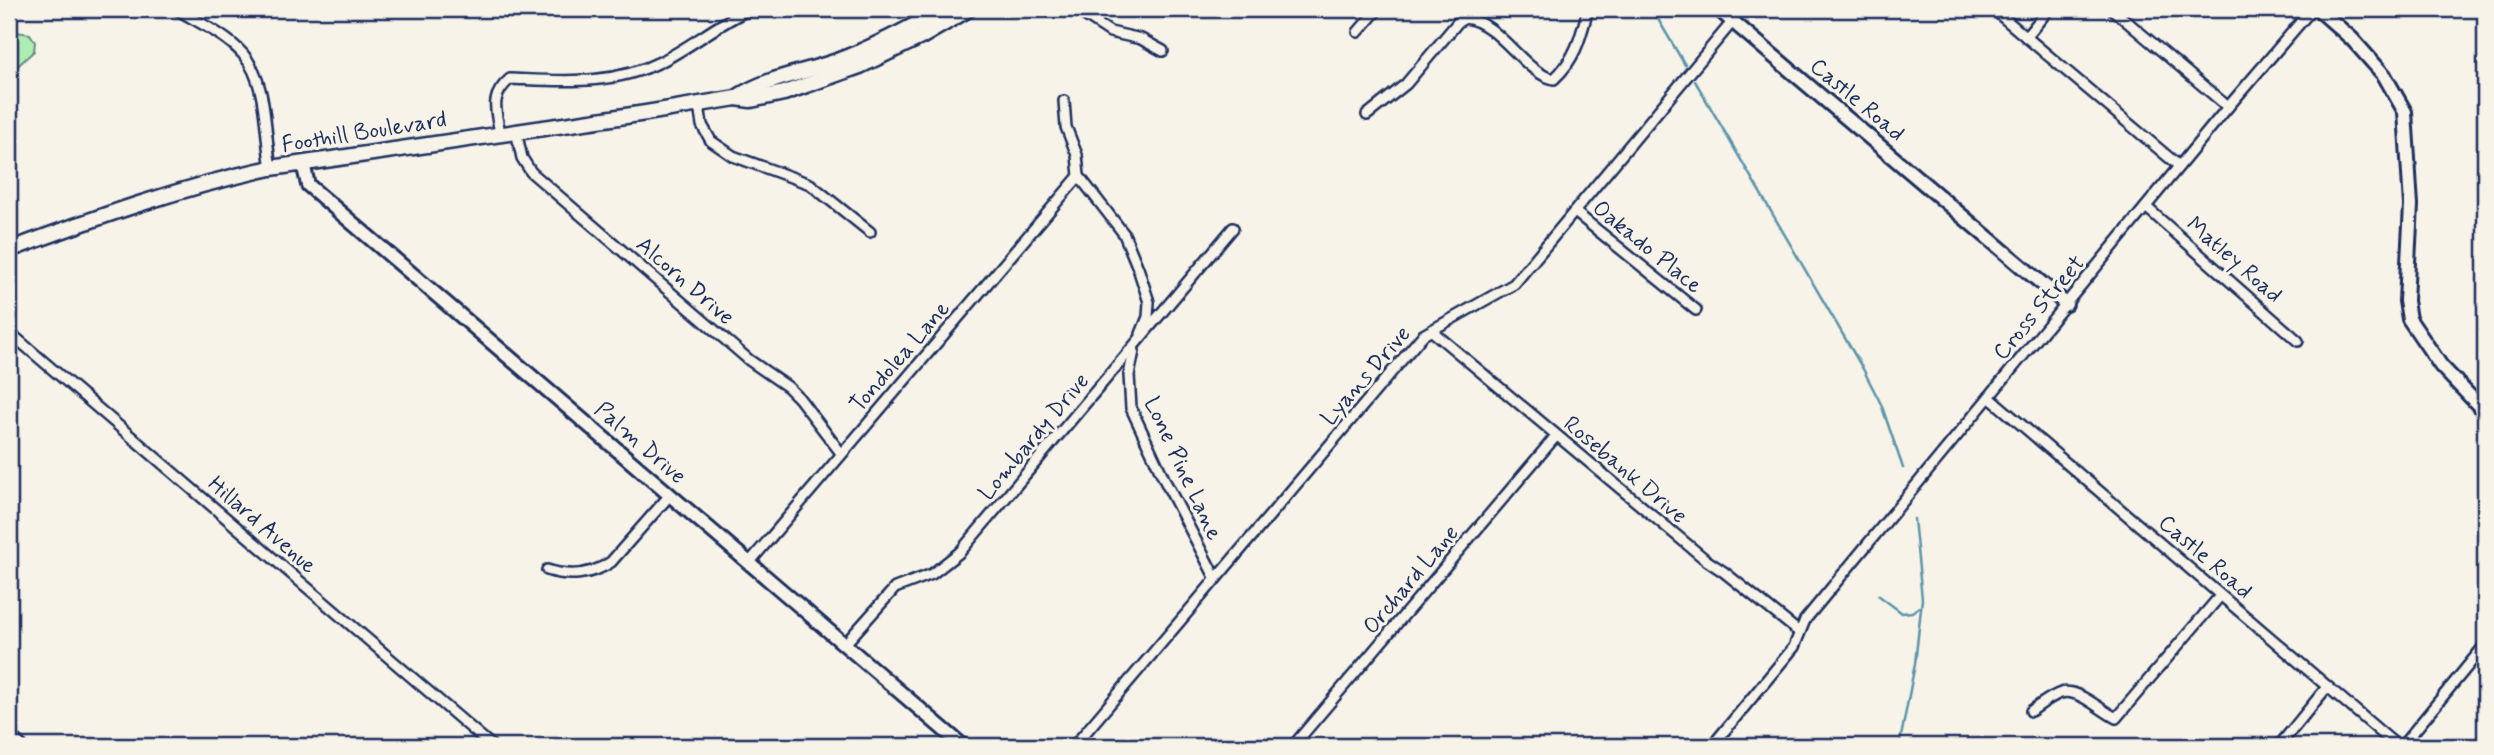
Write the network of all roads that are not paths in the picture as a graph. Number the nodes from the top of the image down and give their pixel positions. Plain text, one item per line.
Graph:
1 (176, 9) edge
2 (750, 9) edge
3 (944, 9) edge
4 (969, 9) edge
5 (1075, 9) edge
6 (1378, 9) edge
7 (1588, 9) edge
8 (1718, 9) edge
9 (1993, 9) edge
10 (2049, 9) edge
11 (2112, 9) edge
12 (2312, 9) edge
13 (2318, 9) edge
14 (1733, 21) junction
15 (1358, 32) dead end
16 (2026, 37) junction
17 (1163, 51) dead end
18 (736, 98) junction
19 (1064, 101) dead end
20 (699, 104) junction
21 (2228, 107) junction
22 (1367, 115) dead end
23 (516, 131) junction
24 (500, 133) junction
25 (303, 163) junction
26 (2179, 166) junction
27 (271, 168) junction
28 (1079, 176) junction
29 (2146, 207) junction
30 (1574, 212) junction
31 (1233, 228) dead end
32 (870, 232) dead end
33 (9, 250) edge
34 (2066, 303) junction
35 (1696, 310) dead end
36 (1432, 331) junction
37 (9, 332) edge
38 (2298, 341) dead end
39 (1136, 344) junction
40 (1989, 397) junction
41 (2485, 412) edge
42 (1556, 436) junction
43 (841, 453) junction
44 (670, 495) junction
45 (749, 563) junction
46 (547, 570) dead end
47 (1216, 579) junction
48 (2220, 596) junction
49 (1799, 632) junction
50 (844, 645) junction
51 (2485, 645) edge
52 (2327, 687) junction
53 (2031, 711) dead end
54 (9, 734) edge
55 (22, 746) edge
56 (492, 746) edge
57 (964, 746) edge
58 (1074, 746) edge
59 (1293, 746) edge
60 (1712, 746) edge
61 (2278, 746) edge
62 (2396, 746) edge
63 (2402, 746) edge

1 - 27 street
2 - 24 street
3 - 18 main road, Foothill Boulevard
4 - 18 main road, Foothill Boulevard
5 - 17 street
6 - 15 street
7 - 22 street
8 - 14 street, Castle Road
9 - 16 street
10 - 16 street
11 - 21 street
12 - 21 street, Cross Street
13 - 41 street
14 - 30 street, Lyans Drive
14 - 34 street, Castle Road
16 - 26 street
18 - 20 main road, Foothill Boulevard
19 - 28 street, Lone Pine Lane
20 - 23 main road, Foothill Boulevard
20 - 32 street
21 - 26 street, Cross Street
23 - 24 main road, Foothill Boulevard
23 - 43 street, Alcorn Drive
24 - 25 main road, Foothill Boulevard
25 - 27 main road, Foothill Boulevard
25 - 44 street, Palm Drive
26 - 29 street, Cross Street
27 - 33 main road, Foothill Boulevard
28 - 39 street, Lone Pine Lane
28 - 43 street, Tondolea Lane
29 - 34 street, Cross Street
29 - 38 street, Matley Road
30 - 35 street, Oakado Place
30 - 36 street, Lyans Drive
31 - 39 street, Lombardy Drive
34 - 40 street, Cross Street
36 - 42 street, Rosebank Drive
36 - 47 street, Lyans Drive
37 - 56 street, Hillard Avenue
39 - 47 street, Lone Pine Lane
39 - 50 street, Lombardy Drive
40 - 48 street, Castle Road
40 - 49 street, Cross Street
42 - 49 street, Rosebank Drive
42 - 59 street, Orchard Lane
43 - 45 street, Tondolea Lane
44 - 45 street, Palm Drive
44 - 46 street
45 - 50 street, Palm Drive
47 - 58 street, Lyans Drive
48 - 52 street, Castle Road
48 - 53 street
49 - 60 street, Cross Street
50 - 57 street, Palm Drive
51 - 63 street
52 - 61 street
52 - 62 street, Castle Road
54 - 55 street

